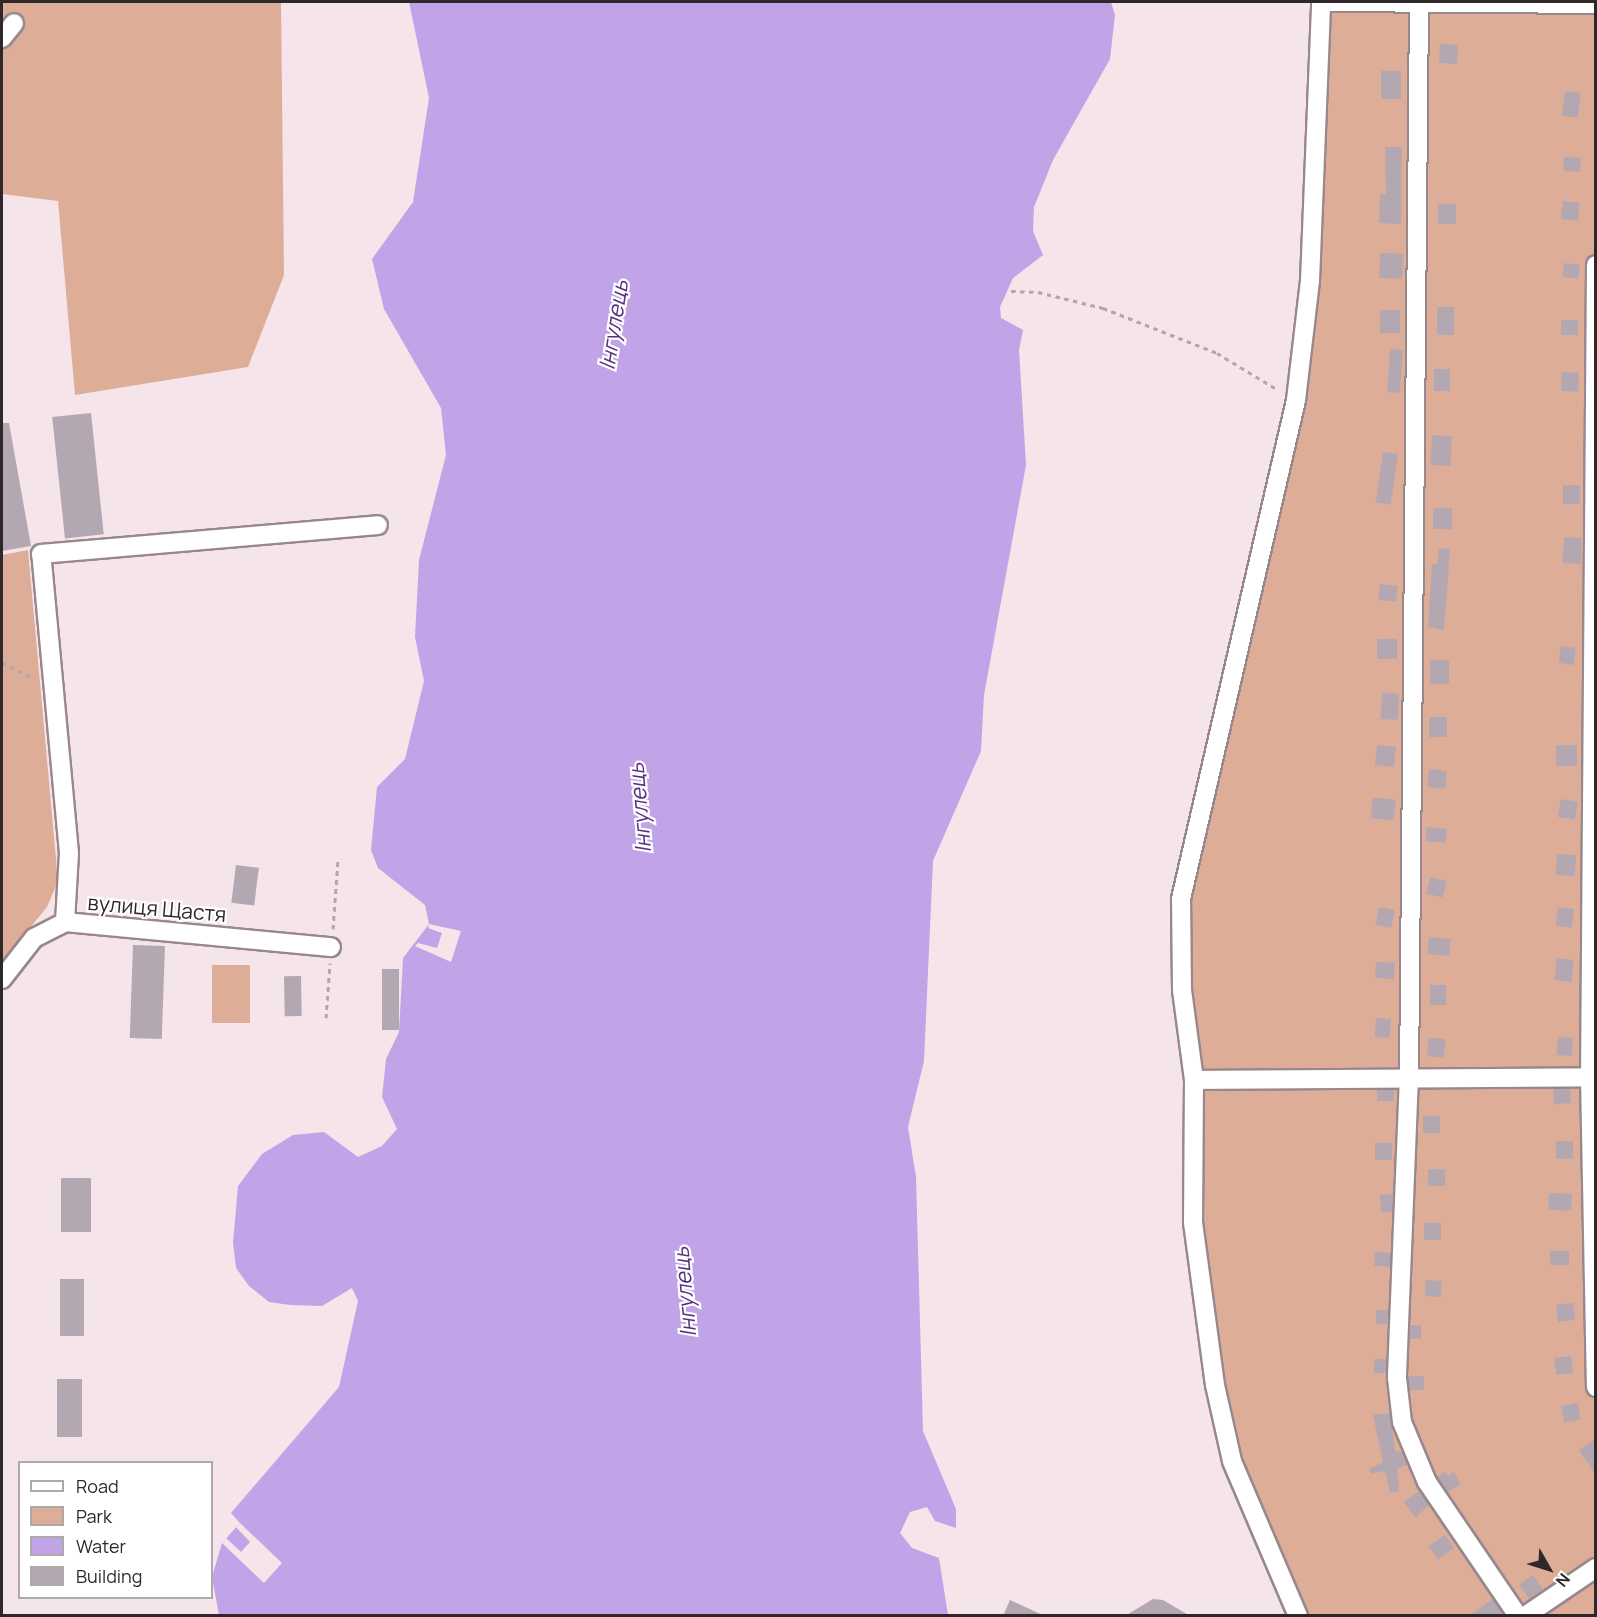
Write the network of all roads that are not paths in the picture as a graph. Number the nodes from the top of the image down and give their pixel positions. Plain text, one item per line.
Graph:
1 (1321, 2) edge
2 (1419, 2) edge
3 (1596, 4) edge
4 (14, 23) dead end
5 (2, 38) edge
6 (1596, 265) edge
7 (378, 525) dead end
8 (65, 922) junction
9 (331, 947) dead end
10 (2, 978) edge
11 (1409, 1076) junction
12 (1593, 1077) edge
13 (1194, 1080) junction
14 (1596, 1387) edge
15 (1596, 1568) edge
16 (1298, 1616) edge
17 (1518, 1616) edge
18 (1525, 1616) edge

1 - 2 street
1 - 13 street
2 - 3 street
2 - 11 street
4 - 5 street
6 - 12 street
7 - 8 street
8 - 9 street, вулиця Щастя
8 - 10 street, вулиця Щастя
11 - 12 street
11 - 13 street
11 - 17 street
12 - 14 street
13 - 16 street
15 - 18 street

